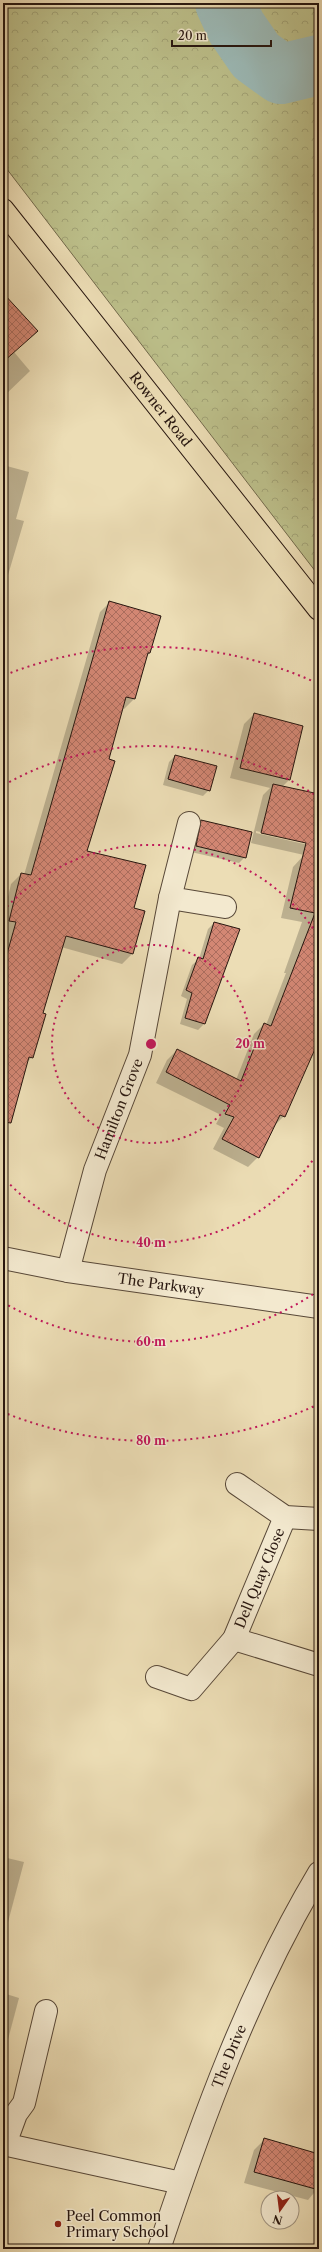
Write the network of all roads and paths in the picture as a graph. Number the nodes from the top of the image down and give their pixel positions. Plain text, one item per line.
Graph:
1 (3, 210) edge
2 (319, 608) edge
3 (189, 823) dead end
4 (170, 898) junction
5 (225, 907) dead end
6 (3, 1258) edge
7 (68, 1271) junction
8 (319, 1307) edge
9 (237, 1484) dead end
10 (285, 1517) junction
11 (319, 1519) edge
12 (234, 1639) junction
13 (319, 1665) edge
14 (157, 1677) dead end
15 (319, 1873) edge
16 (46, 2011) dead end
17 (4, 2144) edge
18 (181, 2183) junction
19 (159, 2249) edge

1 - 2 main road, Rowner Road
3 - 4 street, Hamilton Grove
4 - 5 street
4 - 7 street, Hamilton Grove
6 - 7 street, The Parkway
7 - 8 street, The Parkway
9 - 10 street
10 - 11 street
10 - 12 street, Dell Quay Close
12 - 13 street, Dell Quay Close
12 - 14 street, Dell Quay Close
15 - 18 street, The Drive
16 - 17 street
17 - 18 street
18 - 19 street, The Drive

